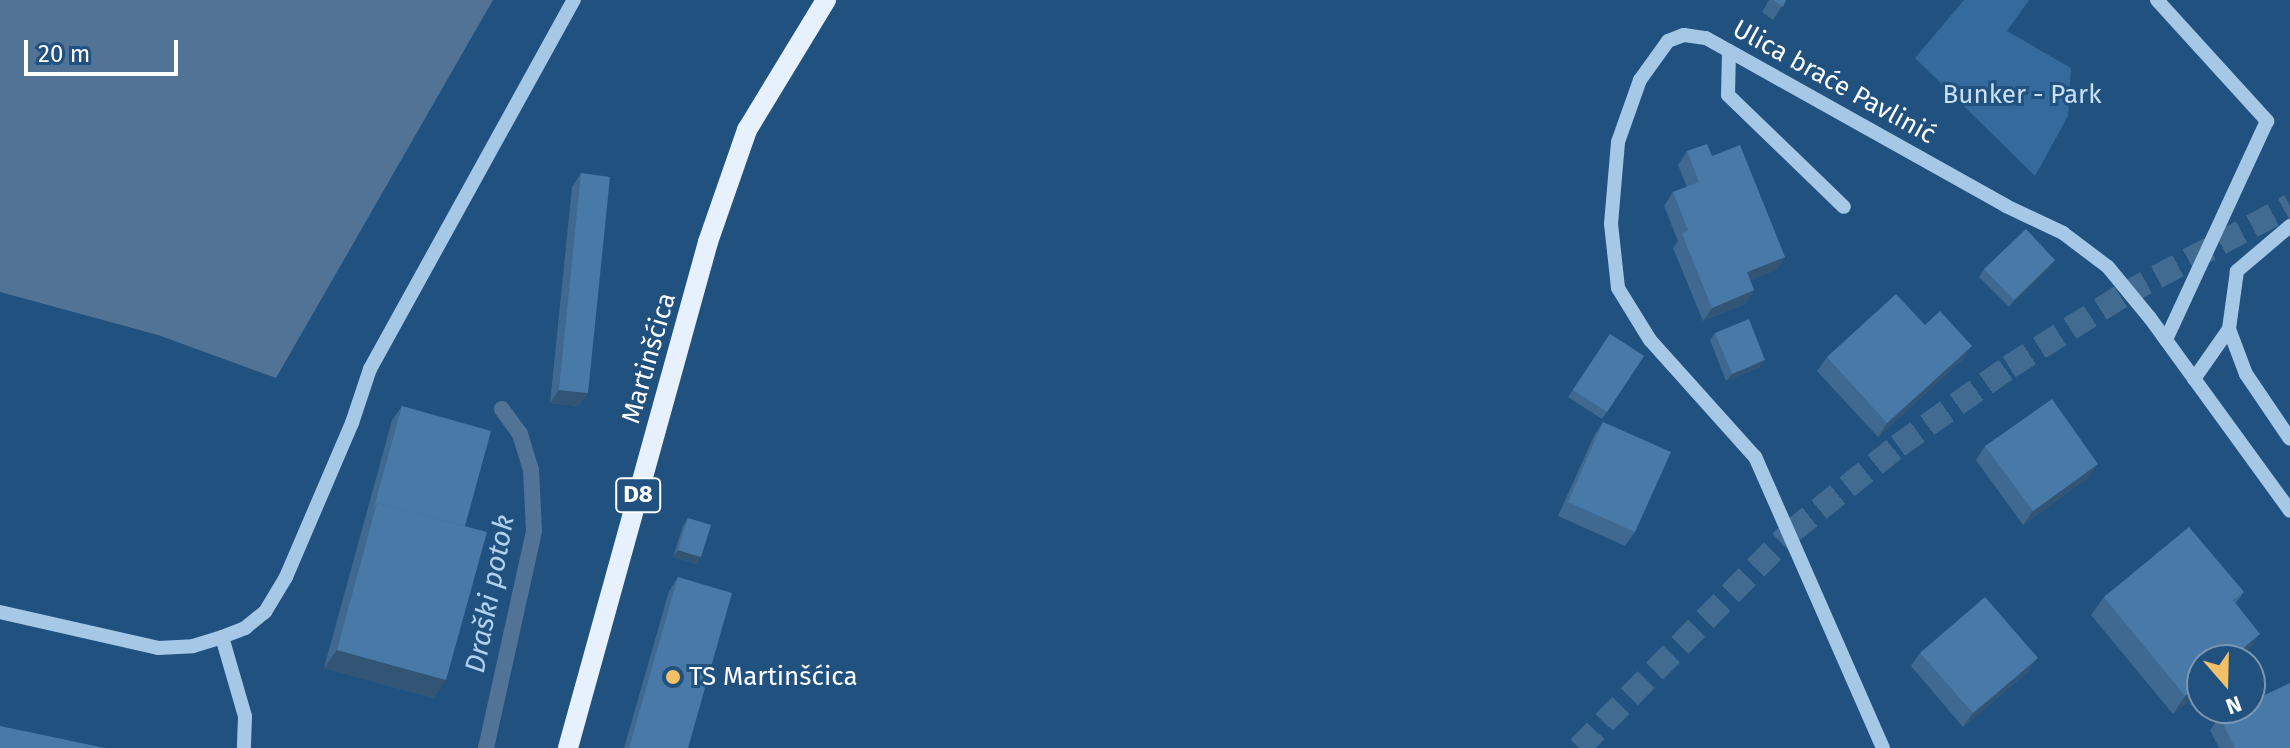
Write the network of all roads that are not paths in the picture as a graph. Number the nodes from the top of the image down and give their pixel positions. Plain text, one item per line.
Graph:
1 (574, 0) edge
2 (826, 0) edge
3 (2157, 0) edge
4 (1729, 51) junction
5 (1844, 207) dead end
6 (2290, 226) edge
7 (2229, 329) junction
8 (2166, 340) junction
9 (2194, 379) junction
10 (2290, 439) edge
11 (2290, 511) edge
12 (0, 612) edge
13 (222, 637) junction
14 (244, 748) edge
15 (568, 748) edge
16 (1883, 748) edge

1 - 13 street
2 - 15 main road, Martinšćica / D8
3 - 8 street
4 - 5 street
4 - 8 street, Ulica braće Pavlinić
4 - 16 street, Ulica braće Pavlinić
6 - 7 street
7 - 9 street
7 - 10 street
8 - 9 street, Ulica braće Pavlinić
9 - 11 street, Ulica braće Pavlinić
12 - 13 street
13 - 14 street

